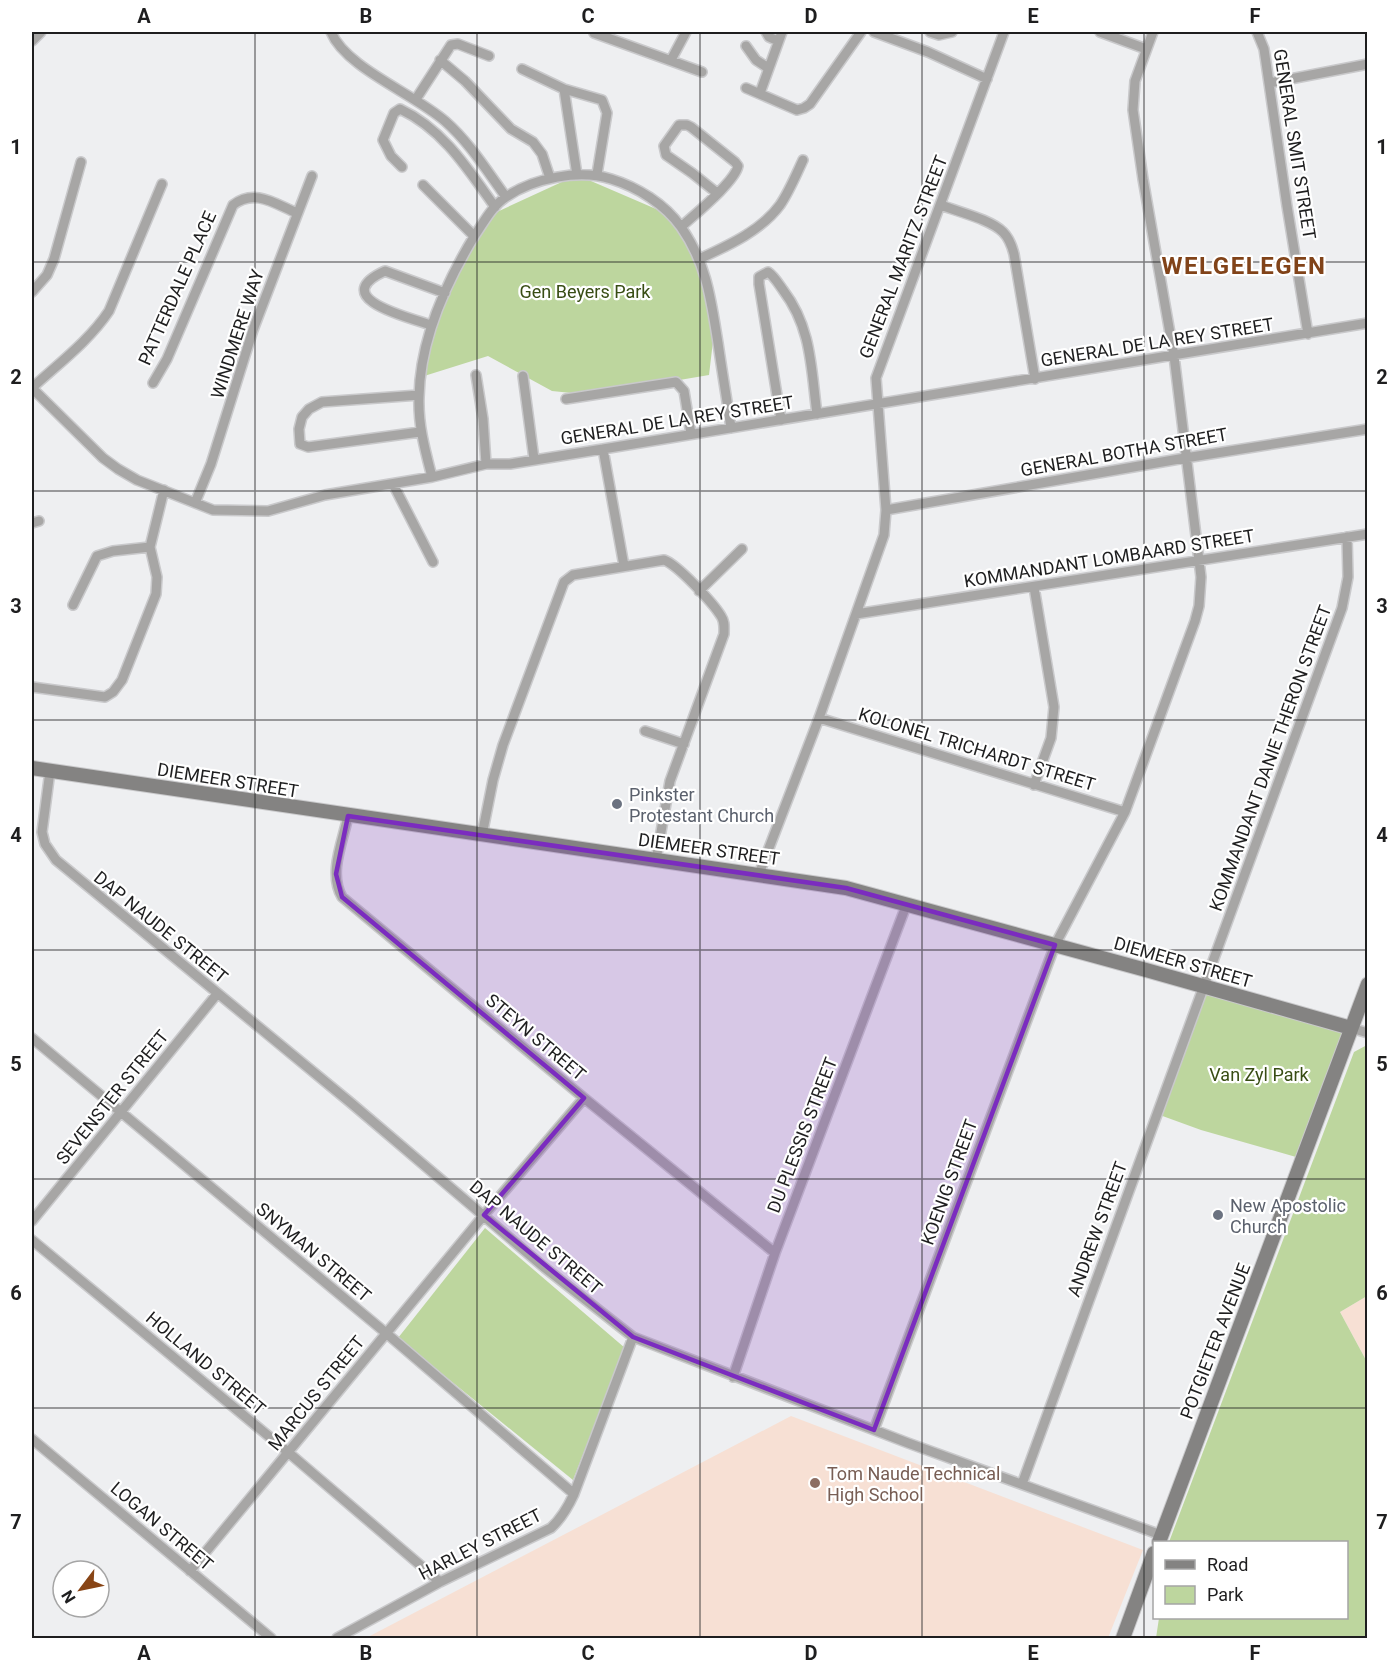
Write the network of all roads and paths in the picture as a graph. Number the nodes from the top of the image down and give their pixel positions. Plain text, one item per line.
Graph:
1 (41, 32) edge
2 (331, 32) edge
3 (686, 32) edge
4 (766, 32) edge
5 (782, 32) edge
6 (861, 32) edge
7 (874, 32) edge
8 (930, 32) edge
9 (951, 32) edge
10 (1004, 32) edge
11 (1100, 32) edge
12 (1153, 32) edge
13 (1257, 32) edge
14 (594, 33) edge
15 (897, 36) edge
16 (32, 41) edge
17 (778, 41) junction
18 (746, 46) dead end
19 (1146, 50) junction
20 (489, 56) dead end
21 (440, 60) junction
22 (671, 60) junction
23 (1368, 64) edge
24 (768, 68) junction
25 (522, 69) dead end
26 (702, 72) dead end
27 (987, 78) junction
28 (1269, 83) junction
29 (746, 88) dead end
30 (564, 89) junction
31 (760, 93) junction
32 (416, 99) junction
33 (803, 160) dead end
34 (81, 162) dead end
35 (402, 167) dead end
36 (597, 174) junction
37 (577, 175) junction
38 (312, 176) dead end
39 (550, 178) junction
40 (162, 184) dead end
41 (423, 185) dead end
42 (717, 193) junction
43 (506, 197) junction
44 (941, 205) junction
45 (495, 207) junction
46 (297, 213) junction
47 (681, 227) junction
48 (474, 236) junction
49 (699, 260) junction
50 (32, 292) edge
51 (445, 293) junction
52 (1368, 323) edge
53 (431, 325) junction
54 (1308, 334) junction
55 (1174, 356) junction
56 (476, 375) dead end
57 (523, 376) dead end
58 (1035, 379) junction
59 (153, 383) dead end
60 (32, 388) edge
61 (418, 395) junction
62 (566, 399) dead end
63 (877, 404) junction
64 (817, 414) junction
65 (781, 420) junction
66 (731, 428) junction
67 (1368, 429) edge
68 (420, 432) junction
69 (691, 434) junction
70 (603, 449) junction
71 (1185, 458) junction
72 (534, 459) junction
73 (486, 465) junction
74 (432, 477) junction
75 (393, 484) junction
76 (164, 490) junction
77 (195, 503) junction
78 (886, 510) junction
79 (1368, 534) edge
80 (1347, 537) junction
81 (150, 547) junction
82 (742, 549) dead end
83 (1199, 559) junction
84 (433, 562) dead end
85 (624, 566) junction
86 (1034, 587) junction
87 (699, 591) junction
88 (73, 605) dead end
89 (856, 614) junction
90 (32, 687) edge
91 (819, 718) junction
92 (645, 731) dead end
93 (684, 744) junction
94 (32, 768) edge
95 (50, 771) junction
96 (1034, 784) junction
97 (1125, 812) junction
98 (348, 816) junction
99 (482, 835) junction
100 (656, 860) junction
101 (759, 874) junction
102 (906, 906) junction
103 (1055, 945) junction
104 (1368, 984) edge
105 (1204, 986) junction
106 (217, 994) junction
107 (1351, 1028) junction
108 (1368, 1033) edge
109 (32, 1038) edge
110 (584, 1098) junction
111 (121, 1112) junction
112 (484, 1215) junction
113 (32, 1221) edge
114 (32, 1240) edge
115 (775, 1253) junction
116 (386, 1334) junction
117 (633, 1337) junction
118 (733, 1377) junction
119 (874, 1430) junction
120 (32, 1439) edge
121 (289, 1453) junction
122 (1022, 1484) junction
123 (574, 1494) junction
124 (1160, 1539) edge
125 (1153, 1558) edge
126 (190, 1571) junction
127 (440, 1582) junction
128 (271, 1638) edge
129 (337, 1638) edge
130 (1123, 1638) edge

1 - 16 street
2 - 32 street
3 - 22 street
4 - 17 street
5 - 17 street
6 - 31 street
7 - 15 street
8 - 9 street
10 - 27 street, GENERAL MARITZ STREET
11 - 19 street
12 - 19 street, KOENIG STREET
13 - 28 street, GENERAL SMIT STREET
14 - 22 street
15 - 27 street
17 - 24 street
18 - 24 street
19 - 55 street, KOENIG STREET
20 - 21 street
21 - 32 street
21 - 39 street
22 - 26 street
23 - 28 street
24 - 31 street
25 - 30 street
27 - 44 street, GENERAL MARITZ STREET
28 - 54 street, GENERAL SMIT STREET
29 - 31 street
30 - 36 street
30 - 37 street
32 - 43 street
33 - 49 street
34 - 50 street
35 - 45 street
36 - 37 street
36 - 47 street
37 - 39 street
38 - 46 street, WINDMERE WAY
39 - 43 street
40 - 60 street
41 - 48 street
42 - 42 street
42 - 47 street
43 - 45 street
44 - 58 street
44 - 63 street, GENERAL MARITZ STREET
45 - 48 street
46 - 59 street, PATTERDALE PLACE
46 - 77 street, WINDMERE WAY
47 - 49 street
48 - 51 street
49 - 66 street
51 - 53 street
51 - 53 street
52 - 54 street, GENERAL DE LA REY STREET
53 - 61 street
54 - 55 street, GENERAL DE LA REY STREET
55 - 58 street, GENERAL DE LA REY STREET
55 - 71 street, KOENIG STREET
56 - 73 street
57 - 72 street
58 - 63 street, GENERAL DE LA REY STREET
60 - 76 street, GENERAL DE LA REY STREET
61 - 68 street
61 - 68 street
62 - 69 street
63 - 64 street, GENERAL DE LA REY STREET
63 - 78 street, GENERAL MARITZ STREET
64 - 65 street, GENERAL DE LA REY STREET
64 - 65 street
65 - 66 street, GENERAL DE LA REY STREET
66 - 69 street, GENERAL DE LA REY STREET
67 - 71 street, GENERAL BOTHA STREET
68 - 74 street
69 - 70 street, GENERAL DE LA REY STREET
70 - 72 street, GENERAL DE LA REY STREET
70 - 85 street
71 - 78 street, GENERAL BOTHA STREET
71 - 83 street, KOENIG STREET
72 - 73 street, GENERAL DE LA REY STREET
73 - 74 street, GENERAL DE LA REY STREET
74 - 75 street, GENERAL DE LA REY STREET
75 - 77 street, GENERAL DE LA REY STREET
75 - 84 street
76 - 77 street, GENERAL DE LA REY STREET
76 - 81 street
78 - 89 street, GENERAL MARITZ STREET
79 - 80 street, KOMMANDANT LOMBAARD STREET
80 - 83 street, KOMMANDANT LOMBAARD STREET
80 - 105 street, KOMMANDANT DANIE THERON STREET
81 - 88 street
81 - 90 street
82 - 87 street
83 - 86 street, KOMMANDANT LOMBAARD STREET
83 - 97 street, KOENIG STREET
85 - 87 street
85 - 99 street
86 - 89 street, KOMMANDANT LOMBAARD STREET
86 - 96 street
87 - 93 street
89 - 91 street, GENERAL MARITZ STREET
91 - 96 street, KOLONEL TRICHARDT STREET
91 - 101 street, GENERAL MARITZ STREET
92 - 93 street
93 - 100 street
94 - 95 street, DIEMEER STREET
95 - 98 street, DIEMEER STREET
95 - 106 street, DAP NAUDE STREET
96 - 97 street, KOLONEL TRICHARDT STREET
97 - 103 street, KOENIG STREET
98 - 99 street, DIEMEER STREET
98 - 110 street, STEYN STREET
99 - 100 street, DIEMEER STREET
100 - 101 street, DIEMEER STREET
101 - 102 street, DIEMEER STREET
102 - 103 street, DIEMEER STREET
102 - 115 street, DU PLESSIS STREET
103 - 105 street, DIEMEER STREET
103 - 119 street, KOENIG STREET
104 - 107 street, POTGIETER AVENUE
105 - 107 street, DIEMEER STREET
105 - 122 street, ANDREW STREET
106 - 111 street, SEVENSTER STREET
106 - 112 street, DAP NAUDE STREET
107 - 108 street, DIEMEER STREET
107 - 124 street, POTGIETER AVENUE
109 - 111 street, SNYMAN STREET
110 - 112 street, MARCUS STREET
110 - 115 street, STEYN STREET
111 - 113 street, SEVENSTER STREET
111 - 116 street, SNYMAN STREET
112 - 116 street, MARCUS STREET
112 - 117 street, DAP NAUDE STREET
114 - 121 street, HOLLAND STREET
115 - 118 street, DU PLESSIS STREET
116 - 121 street, MARCUS STREET
116 - 123 street, SNYMAN STREET
117 - 118 street, DAP NAUDE STREET
117 - 123 street, HARLEY STREET
118 - 119 street, DAP NAUDE STREET
119 - 122 street, DAP NAUDE STREET
120 - 126 street, LOGAN STREET
121 - 126 street, MARCUS STREET
121 - 127 street, HOLLAND STREET
122 - 124 street, DAP NAUDE STREET
123 - 127 street, HARLEY STREET
125 - 130 street
126 - 128 street, LOGAN STREET
127 - 129 street, HARLEY STREET

